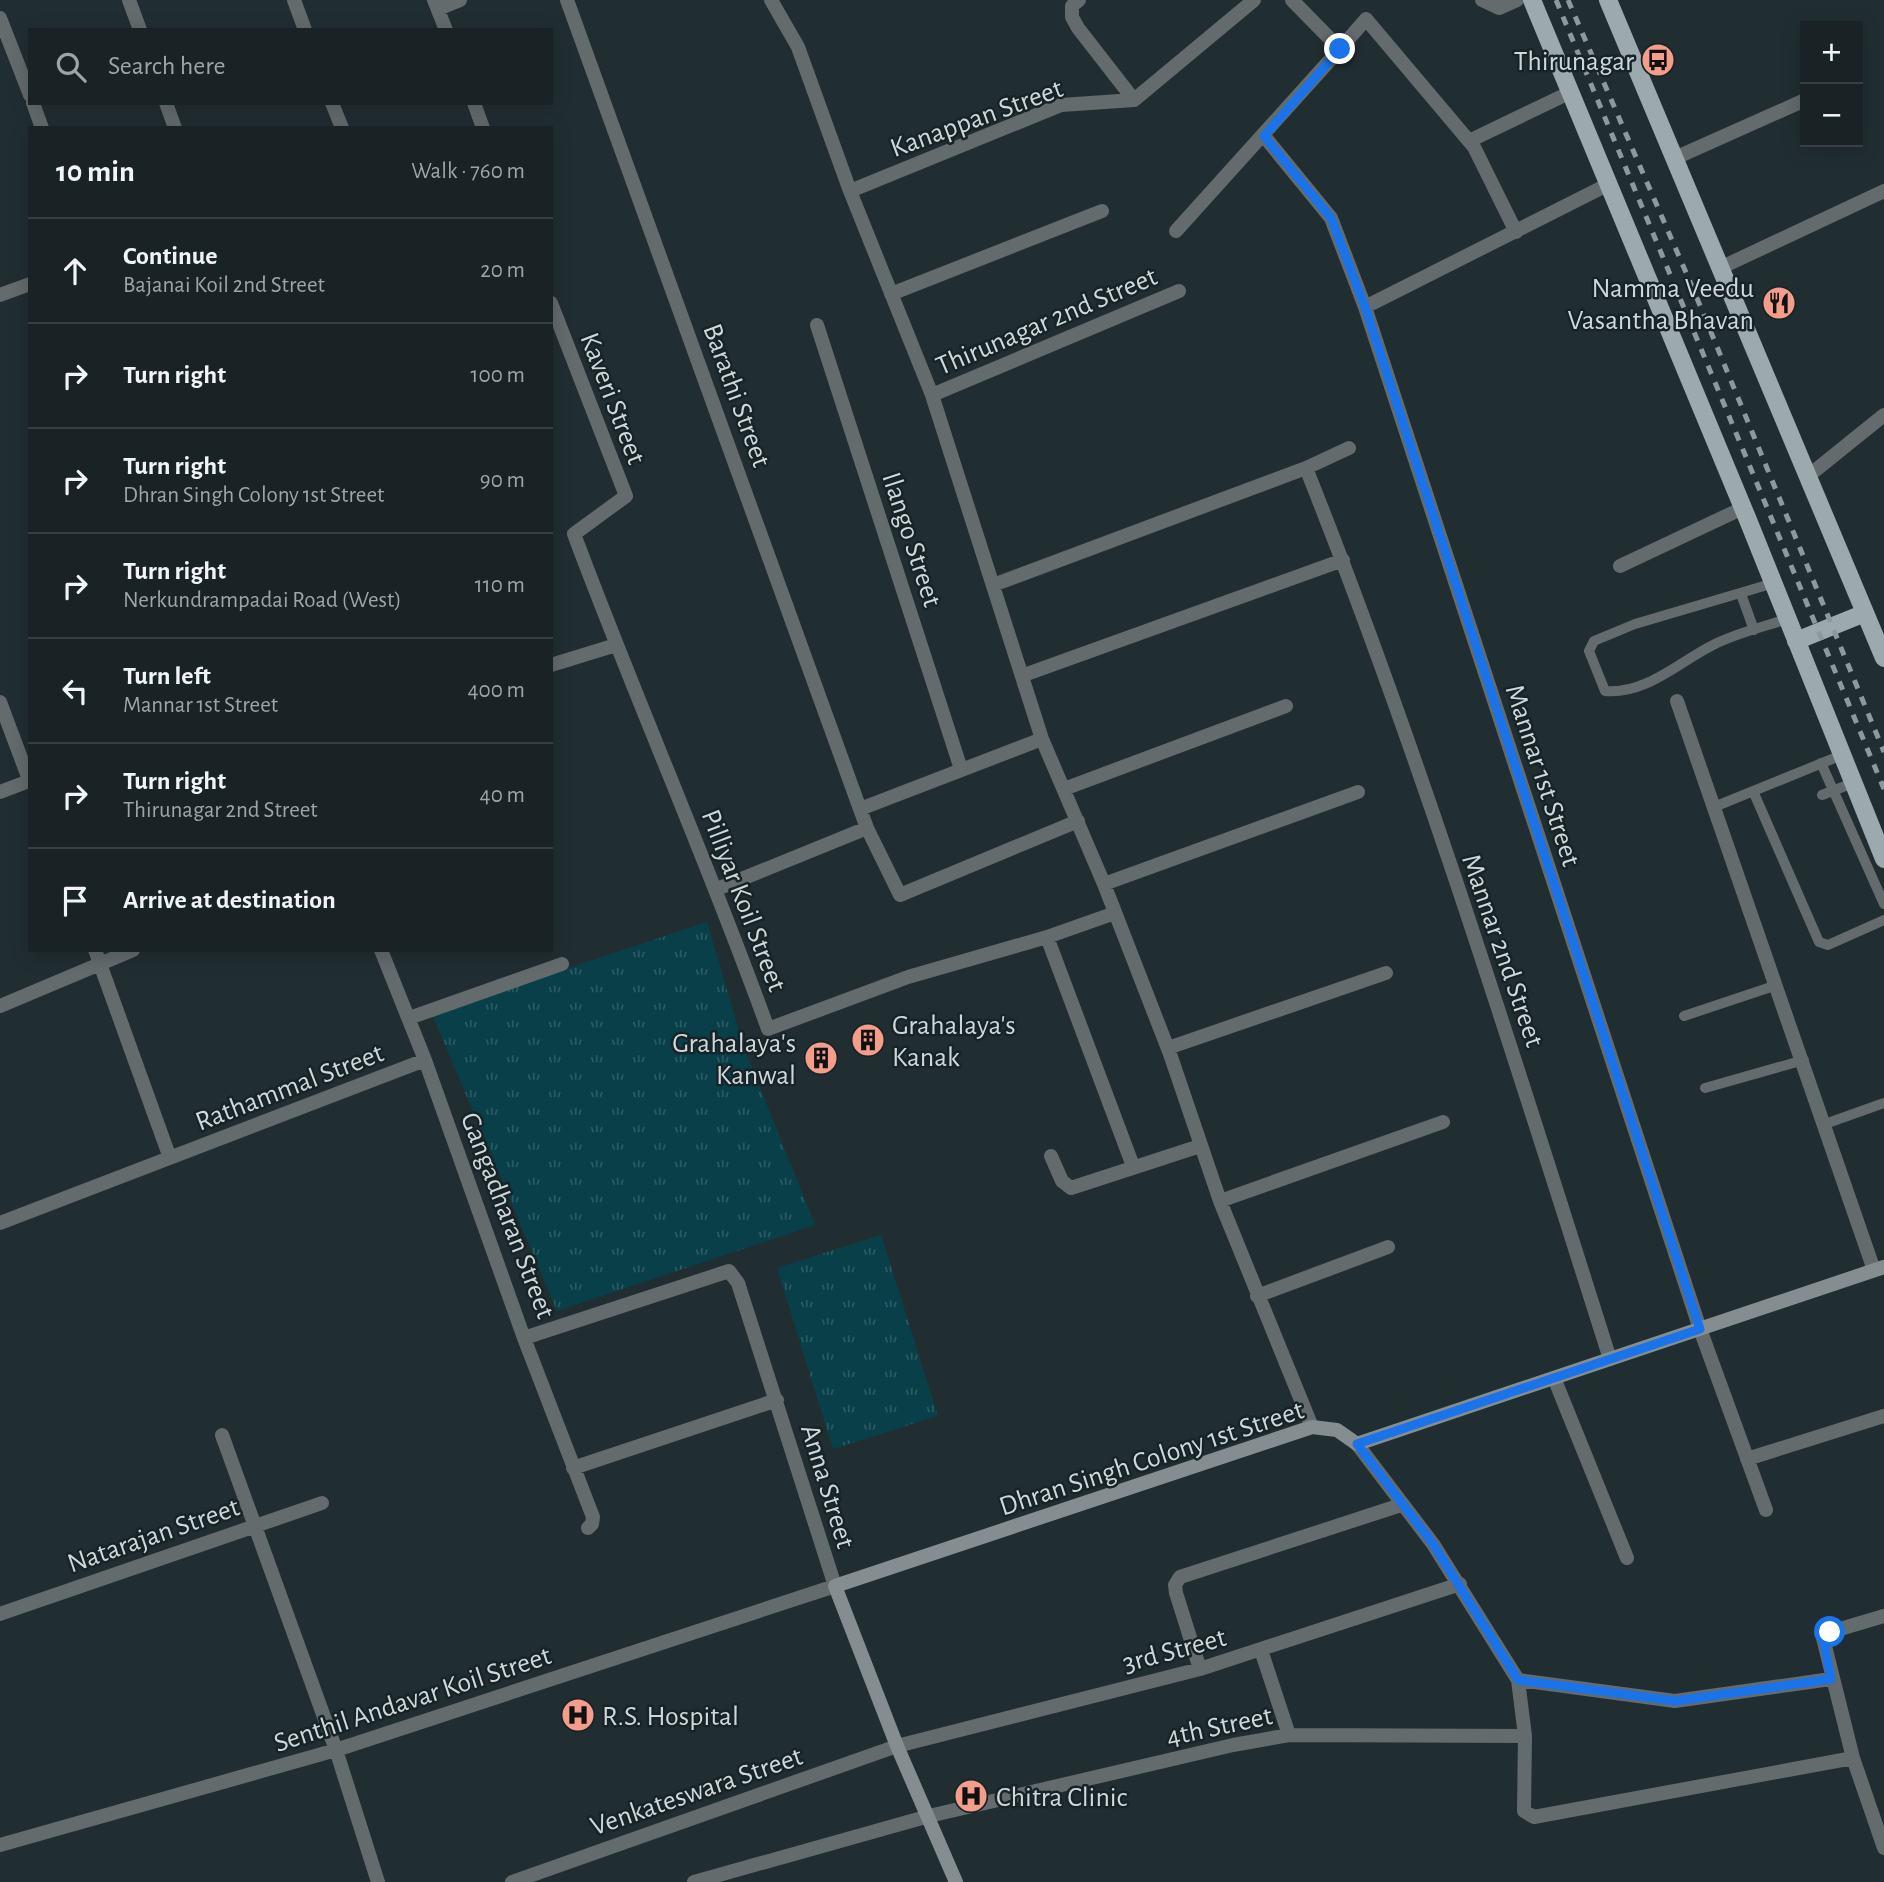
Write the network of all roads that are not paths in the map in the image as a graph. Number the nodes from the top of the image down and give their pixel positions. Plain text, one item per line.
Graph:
1 (129, 0) edge
2 (294, 0) edge
3 (460, 0) edge
4 (567, 0) edge
5 (771, 0) edge
6 (1079, 0) edge
7 (1254, 0) edge
8 (1292, 0) edge
9 (1482, 0) edge
10 (1517, 0) edge
11 (1532, 0) edge
12 (1608, 0) edge
13 (436, 4) edge
14 (0, 18) edge
15 (139, 28) edge
16 (304, 28) edge
17 (445, 28) edge
18 (1340, 49) junction
19 (28, 90) edge
20 (1571, 92) junction
21 (1134, 100) junction
22 (1800, 102) edge
23 (34, 105) edge
24 (167, 105) edge
25 (333, 105) edge
26 (475, 105) edge
27 (41, 126) edge
28 (174, 126) edge
29 (341, 126) edge
30 (483, 126) edge
31 (1264, 136) junction
32 (1469, 141) junction
33 (1675, 158) junction
34 (1609, 184) junction
35 (850, 191) junction
36 (1884, 191) edge
37 (1102, 211) dead end
38 (1176, 232) dead end
39 (1516, 232) junction
40 (1720, 268) junction
41 (28, 285) edge
42 (1179, 291) dead end
43 (891, 294) junction
44 (0, 295) edge
45 (1365, 307) junction
46 (553, 308) edge
47 (817, 325) dead end
48 (932, 395) junction
49 (1884, 415) edge
50 (1349, 448) dead end
51 (1307, 468) junction
52 (1807, 477) junction
53 (1743, 508) junction
54 (1343, 560) junction
55 (1620, 566) dead end
56 (1774, 583) junction
57 (993, 585) junction
58 (1741, 594) junction
59 (1865, 613) junction
60 (1787, 619) junction
61 (1754, 630) junction
62 (1796, 640) junction
63 (616, 645) junction
64 (1884, 658) edge
65 (553, 663) edge
66 (1024, 675) junction
67 (1677, 701) dead end
68 (0, 702) edge
69 (1286, 706) dead end
70 (1042, 739) junction
71 (1842, 755) junction
72 (26, 759) edge
73 (1821, 764) junction
74 (961, 769) junction
75 (28, 782) edge
76 (1853, 783) junction
77 (1064, 789) junction
78 (1753, 791) junction
79 (0, 792) edge
80 (1358, 792) dead end
81 (1828, 793) junction
82 (1714, 807) junction
83 (860, 809) junction
84 (1078, 821) junction
85 (867, 828) junction
86 (1884, 859) edge
87 (1104, 884) junction
88 (718, 889) junction
89 (1884, 904) edge
90 (1115, 913) junction
91 (1884, 920) edge
92 (1047, 937) junction
93 (123, 952) edge
94 (382, 952) edge
95 (97, 957) edge
96 (562, 964) dead end
97 (1385, 974) dead end
98 (1777, 985) junction
99 (0, 1006) edge
100 (1684, 1016) dead end
101 (409, 1018) junction
102 (1168, 1048) junction
103 (425, 1060) junction
104 (1804, 1060) junction
105 (1705, 1088) dead end
106 (1884, 1103) edge
107 (1443, 1122) dead end
108 (1825, 1124) junction
109 (1200, 1146) junction
110 (1051, 1156) dead end
111 (170, 1158) junction
112 (1133, 1166) junction
113 (1220, 1201) junction
114 (0, 1223) edge
115 (1388, 1247) dead end
116 (1879, 1269) edge
117 (1257, 1296) junction
118 (1700, 1329) junction
119 (524, 1338) junction
120 (1610, 1359) junction
121 (1554, 1378) junction
122 (777, 1400) junction
123 (1884, 1416) edge
124 (1312, 1427) junction
125 (222, 1435) dead end
126 (1357, 1444) junction
127 (1747, 1459) junction
128 (573, 1468) junction
129 (322, 1503) dead end
130 (1401, 1505) junction
131 (1766, 1510) dead end
132 (256, 1524) junction
133 (588, 1528) dead end
134 (1627, 1558) dead end
135 (1460, 1584) junction
136 (835, 1586) junction
137 (0, 1614) edge
138 (1884, 1616) edge
139 (1261, 1650) junction
140 (1200, 1669) junction
141 (1831, 1679) junction
142 (1518, 1680) junction
143 (1289, 1735) junction
144 (1525, 1736) junction
145 (897, 1746) junction
146 (335, 1750) junction
147 (1853, 1758) junction
148 (929, 1816) junction
149 (0, 1845) edge
150 (1884, 1848) edge
151 (378, 1882) edge
152 (512, 1882) edge
153 (694, 1882) edge
154 (956, 1882) edge

1 - 15 street
2 - 16 street
3 - 13 street
4 - 83 street, Barathi Street
5 - 35 street
6 - 21 street
7 - 21 street
8 - 18 street
9 - 10 street
11 - 20 main road
12 - 33 main road
13 - 17 street
14 - 19 street
18 - 31 street, Thirunagar 2nd Street
18 - 32 street, Thirunagar 2nd Street
20 - 32 street
20 - 34 main road
21 - 35 street, Kanappan Street
22 - 33 street
23 - 27 street
24 - 28 street
25 - 29 street
26 - 30 street
31 - 38 street, Thirunagar 2nd Street
31 - 45 street, Mannar 1st Street
32 - 39 street
33 - 40 main road
34 - 39 street
34 - 53 main road
35 - 43 street
36 - 40 street
37 - 43 street
39 - 45 street
40 - 52 main road
41 - 44 street
42 - 48 street, Thirunagar 2nd Street
43 - 48 street
45 - 118 street, Mannar 1st Street
46 - 63 street, Kaveri Street
47 - 74 street, Ilango Street
48 - 57 street
49 - 52 street
50 - 51 street
51 - 54 street, Mannar 2nd Street
51 - 57 street
52 - 59 main road
53 - 55 street
53 - 56 main road
54 - 66 street
54 - 120 street, Mannar 2nd Street
56 - 58 lane
56 - 60 main road
57 - 66 street
58 - 61 lane
58 - 61 lane
59 - 62 main road
59 - 64 main road
60 - 61 lane
60 - 62 main road
62 - 71 main road
63 - 65 street
63 - 88 street, Pilliyar Koil Street
66 - 70 street
67 - 82 street
68 - 72 street
69 - 77 street
70 - 74 street
70 - 77 street
71 - 73 lane
71 - 76 main road
73 - 78 lane
73 - 81 lane
74 - 83 street
75 - 79 street
76 - 81 lane
76 - 86 main road
77 - 84 street
78 - 82 lane
78 - 91 lane
80 - 87 street
81 - 89 lane
82 - 98 street
83 - 85 street, Barathi Street
84 - 85 street, Barathi Street
84 - 87 street
85 - 88 street
87 - 90 street
88 - 92 street, Pilliyar Koil Street
90 - 92 street, Pilliyar Koil Street
90 - 102 street
92 - 112 street
93 - 95 street
94 - 101 street, Gangadharan Street
95 - 99 street
95 - 111 street
96 - 101 street
97 - 102 street
98 - 100 lane
98 - 104 street
101 - 103 street, Gangadharan Street
102 - 109 street
103 - 111 street, Rathammal Street
103 - 119 street, Gangadharan Street
104 - 105 lane
104 - 108 street
106 - 108 lane
107 - 113 street
108 - 116 street
109 - 112 street
109 - 113 street
110 - 112 street
111 - 114 street, Rathammal Street
113 - 117 street
115 - 117 street
116 - 118 street
117 - 124 street
118 - 120 street
118 - 127 street, Mannar 1st Street
119 - 122 street, Gangadharan Street
119 - 128 street
120 - 121 street
121 - 126 street
121 - 134 street
122 - 128 street
122 - 136 street, Anna Street
123 - 127 street
124 - 126 street, Dhran Singh Colony 1st Street
124 - 136 street, Dhran Singh Colony 1st Street
125 - 132 street
126 - 130 street, Dhran Singh Colony 1st Street
127 - 131 street, Mannar 1st Street
128 - 133 street
129 - 132 street, Natarajan Street
130 - 135 street, Dhran Singh Colony 1st Street
130 - 140 street
132 - 137 street, Natarajan Street
132 - 146 street
135 - 139 street, 3rd Street
135 - 142 street, Dhran Singh Colony 1st Street
136 - 145 street
136 - 146 street, Senthil Andavar Koil Street
138 - 141 street
139 - 140 street, 3rd Street
139 - 143 street
140 - 145 street, 3rd Street
141 - 142 street
141 - 147 street
142 - 144 street, Dhran Singh Colony 1st Street
143 - 144 street, 4th Street
143 - 148 street, 4th Street
144 - 147 street, Dhran Singh Colony 1st Street
145 - 148 street
145 - 152 street, Venkateswara Street
146 - 149 street, Senthil Andavar Koil Street
146 - 151 street
147 - 150 street
148 - 153 street, 4th Street
148 - 154 street

